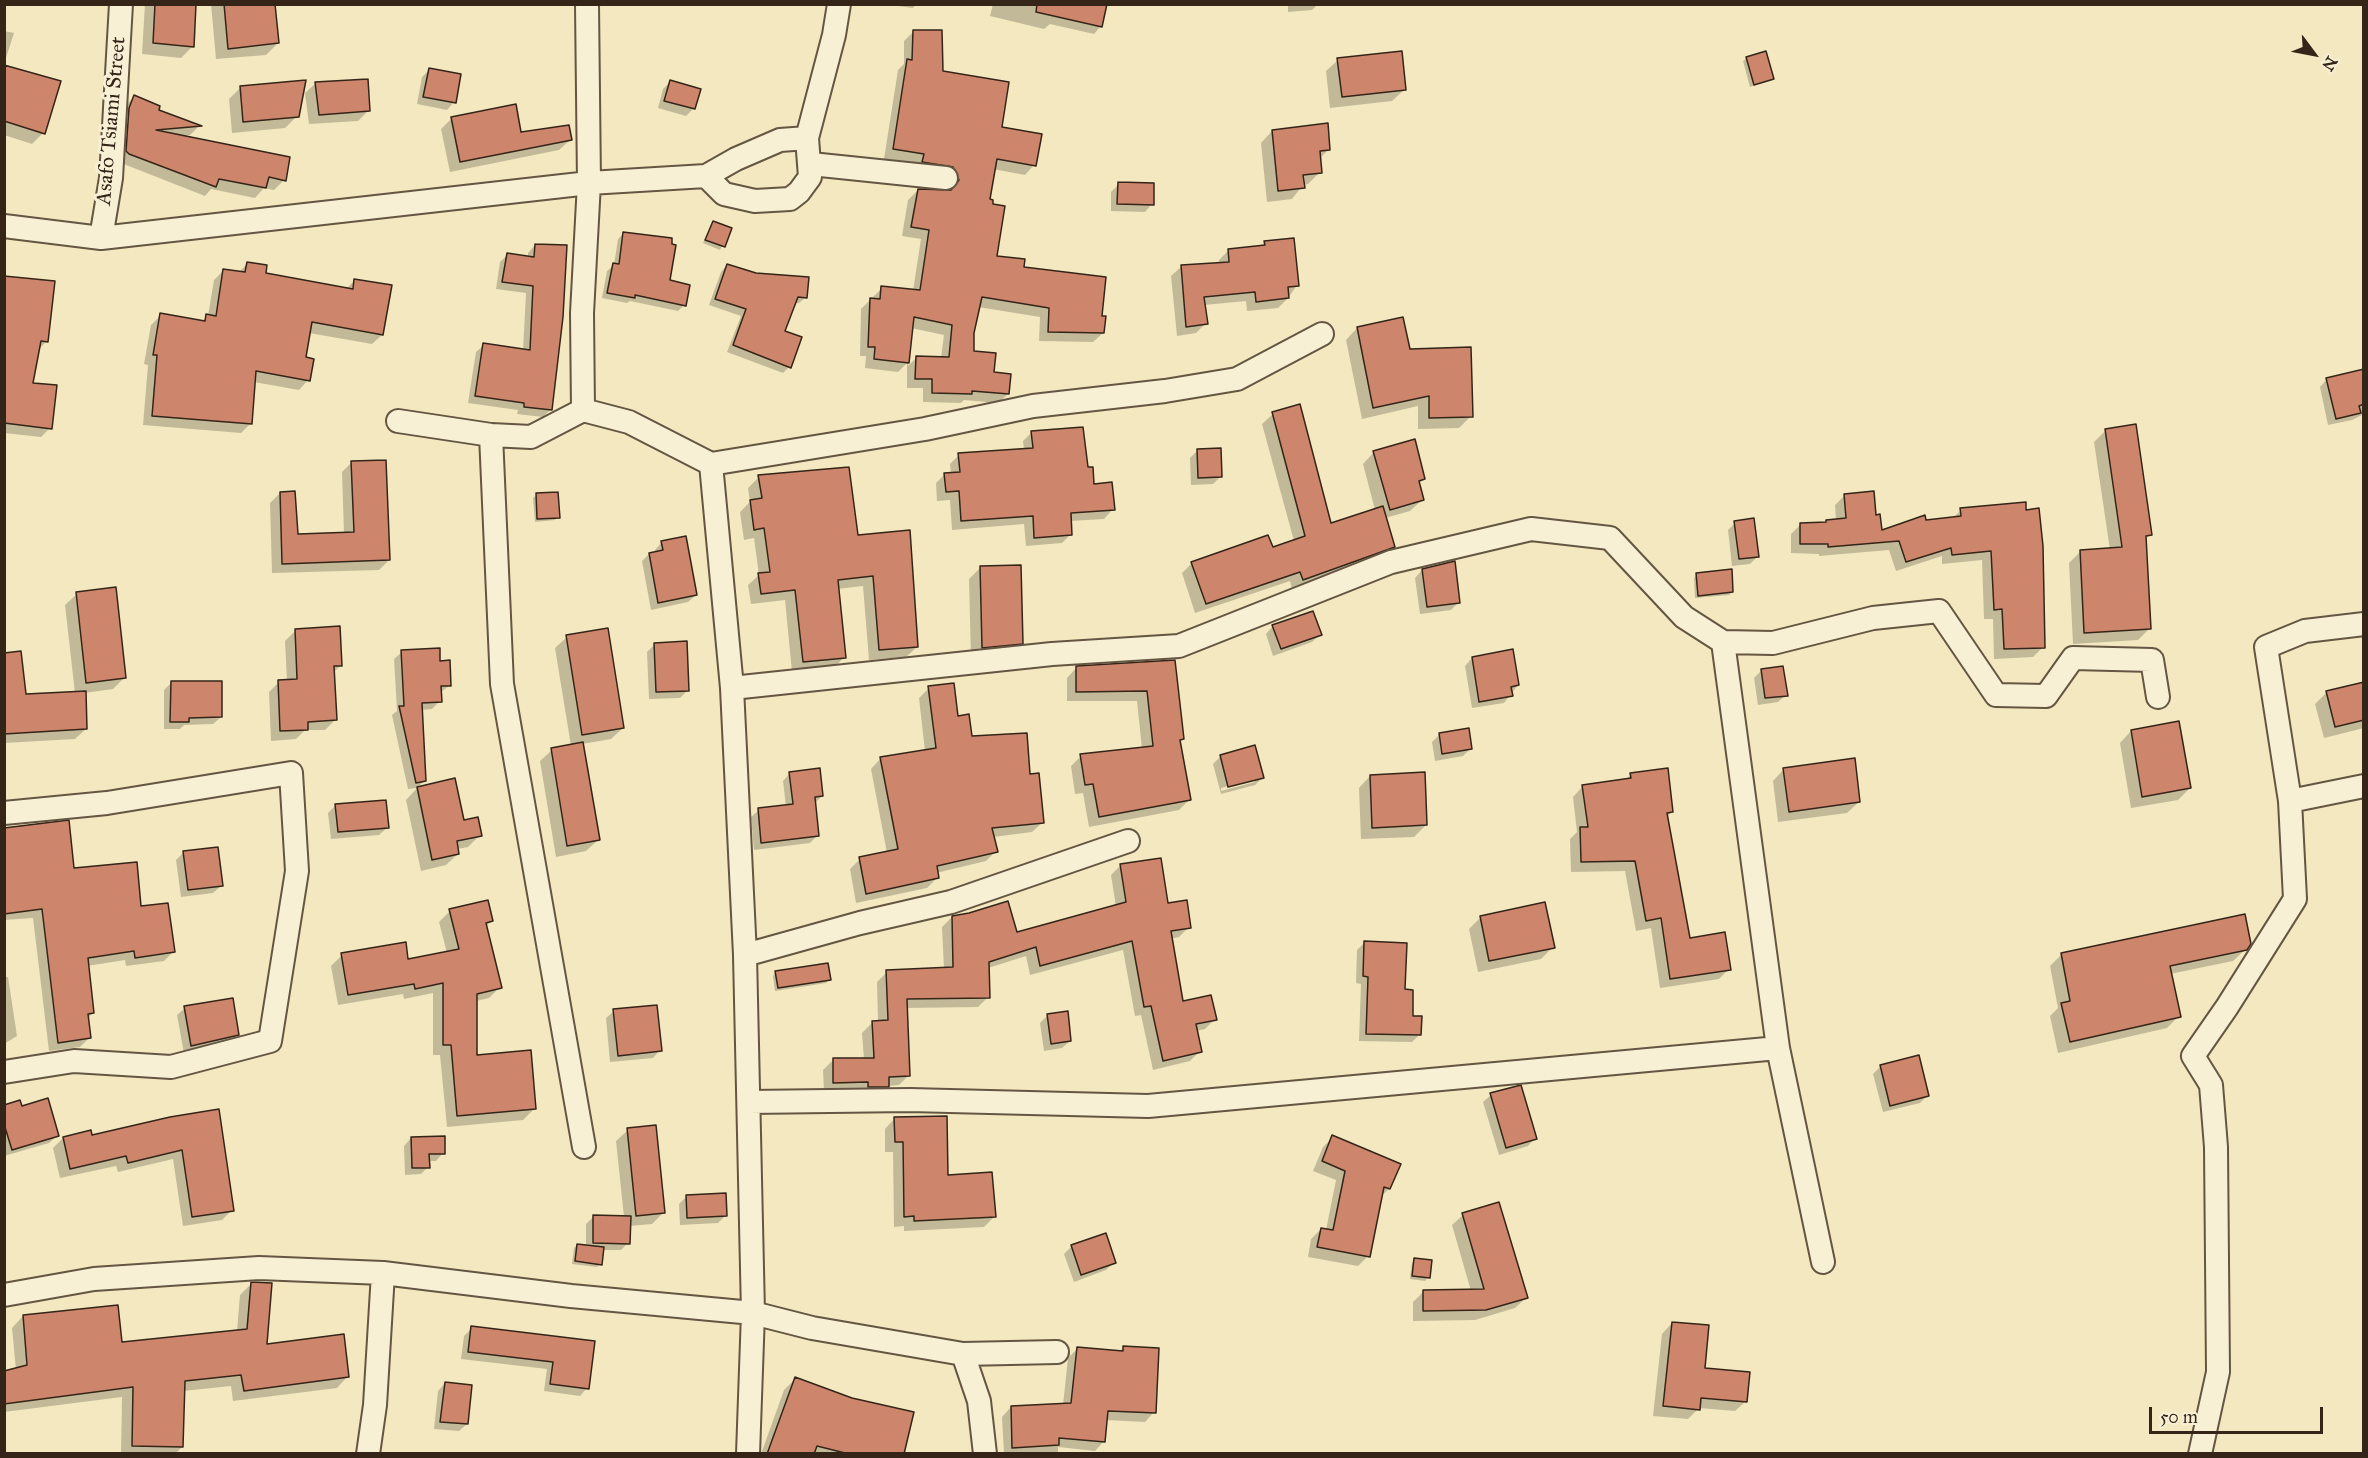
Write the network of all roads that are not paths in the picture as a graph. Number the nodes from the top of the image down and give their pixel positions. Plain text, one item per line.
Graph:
1 (121, 4) edge
2 (587, 4) edge
3 (839, 4) edge
4 (807, 138) junction
5 (811, 164) junction
6 (706, 176) junction
7 (946, 178) dead end
8 (588, 183) junction
9 (4, 226) edge
10 (101, 238) junction
11 (1322, 334) dead end
12 (583, 410) junction
13 (398, 421) dead end
14 (491, 435) junction
15 (711, 464) junction
16 (2364, 624) edge
17 (1723, 642) junction
18 (732, 688) junction
19 (2158, 697) dead end
20 (2364, 786) edge
21 (2290, 801) junction
22 (4, 813) edge
23 (1128, 842) dead end
24 (745, 955) junction
25 (1778, 1048) junction
26 (4, 1072) edge
27 (748, 1102) junction
28 (584, 1147) dead end
29 (1823, 1262) dead end
30 (382, 1273) junction
31 (4, 1295) edge
32 (753, 1312) junction
33 (1057, 1352) dead end
34 (963, 1353) junction
35 (368, 1454) edge
36 (748, 1454) edge
37 (985, 1454) edge
38 (2200, 1454) edge

1 - 10 street, Asafo Tsiami Street
2 - 8 street
3 - 4 street
4 - 5 street
4 - 6 street
5 - 6 street
5 - 7 street
6 - 8 street
8 - 10 street
8 - 12 street
9 - 10 street
11 - 15 street
12 - 14 street
12 - 15 street
13 - 14 street
14 - 28 street
15 - 18 street
16 - 21 street
17 - 18 street
17 - 19 street
17 - 25 street
18 - 24 street
20 - 21 street
21 - 38 street
22 - 26 street
23 - 24 street
24 - 27 street
25 - 27 street
25 - 29 street
27 - 32 street
30 - 31 street
30 - 32 street
30 - 35 street
32 - 34 street
32 - 36 street
33 - 34 street
34 - 37 street

